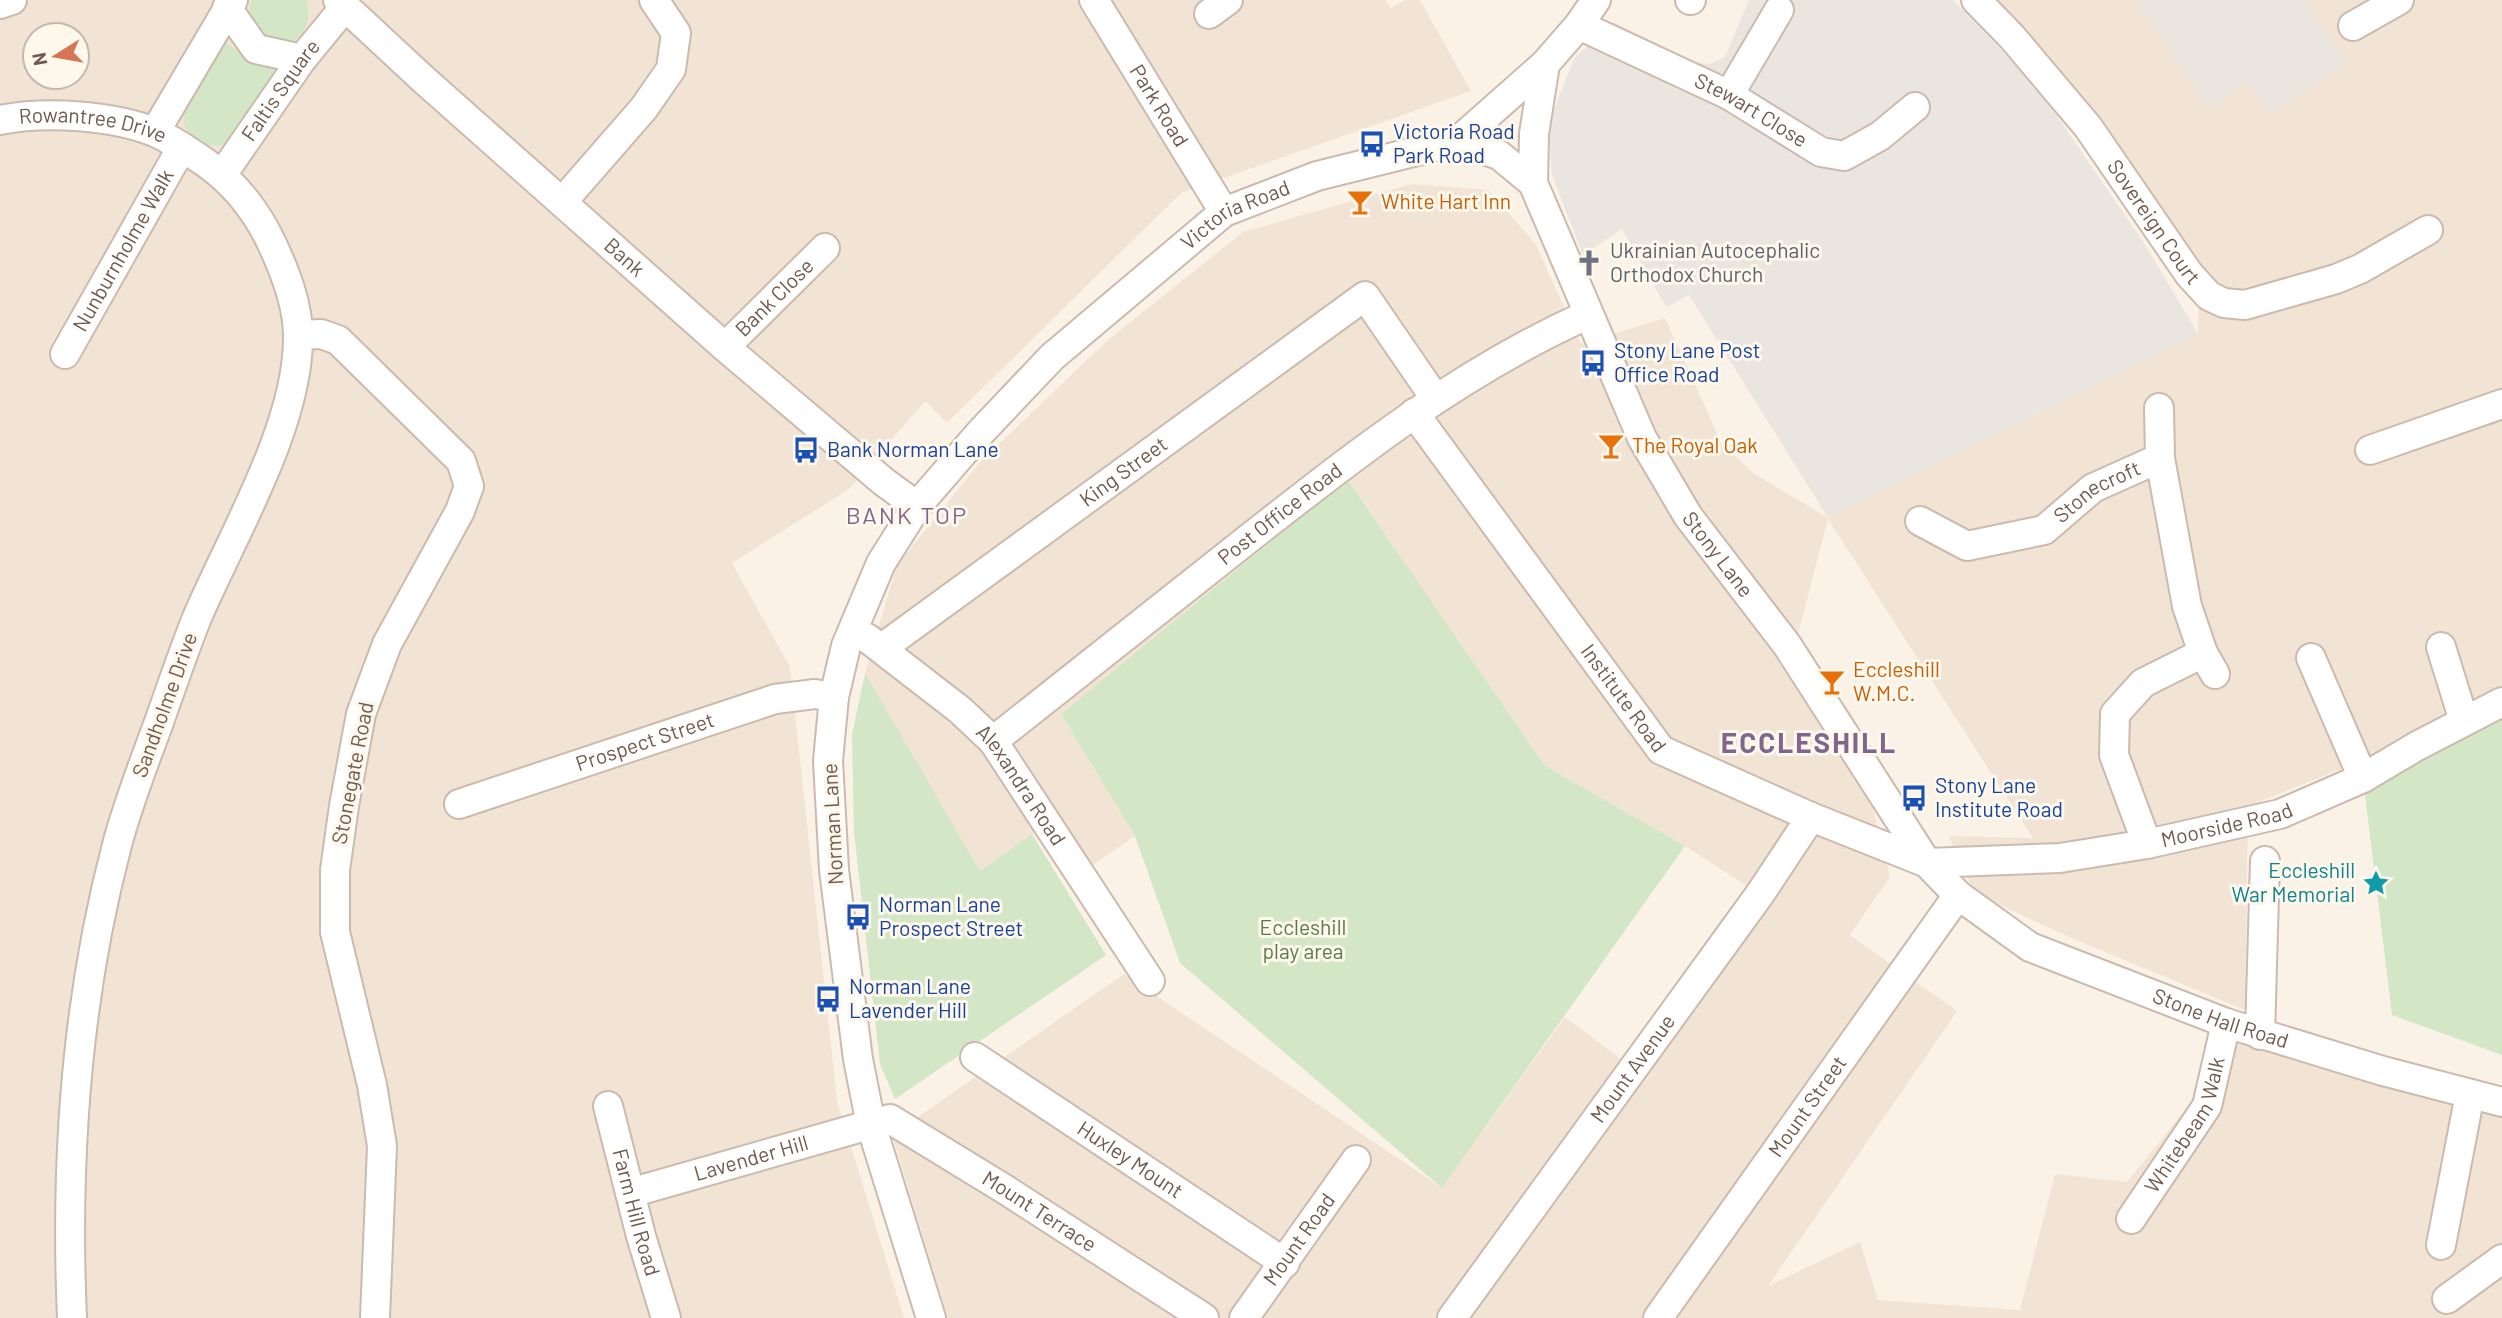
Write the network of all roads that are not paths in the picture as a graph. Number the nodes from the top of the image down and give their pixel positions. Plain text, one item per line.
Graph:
1 (12, 0) edge
2 (654, 0) edge
3 (1094, 0) edge
4 (1596, 0) edge
5 (1976, 0) edge
6 (2399, 0) edge
7 (0, 4) edge
8 (230, 4) edge
9 (341, 4) edge
10 (1779, 10) dead end
11 (1579, 25) junction
12 (2353, 26) dead end
13 (302, 59) junction
14 (1545, 64) junction
15 (1729, 95) junction
16 (1915, 107) dead end
17 (0, 120) edge
18 (155, 132) junction
19 (1458, 141) junction
20 (182, 147) junction
21 (222, 175) junction
22 (1532, 183) junction
23 (563, 201) junction
24 (1224, 212) junction
25 (2428, 230) dead end
26 (825, 248) dead end
27 (1365, 296) joint
28 (1587, 315) junction
29 (298, 335) junction
30 (725, 347) junction
31 (65, 354) dead end
32 (2502, 404) edge
33 (1425, 406) junction
34 (2158, 408) dead end
35 (2370, 450) dead end
36 (2160, 457) junction
37 (916, 506) junction
38 (1920, 521) dead end
39 (853, 628) junction
40 (2441, 646) dead end
41 (882, 648) junction
42 (2311, 658) dead end
43 (834, 697) junction
44 (2502, 702) edge
45 (2464, 721) junction
46 (993, 741) junction
47 (2363, 778) junction
48 (459, 804) dead end
49 (1811, 817) junction
50 (2147, 844) junction
51 (2265, 861) dead end
52 (1927, 863) junction
53 (1958, 895) junction
54 (1150, 981) dead end
55 (2226, 1023) junction
56 (2260, 1035) junction
57 (975, 1057) dead end
58 (2470, 1094) junction
59 (2502, 1102) edge
60 (608, 1106) dead end
61 (872, 1125) junction
62 (1356, 1160) dead end
63 (630, 1193) junction
64 (2131, 1219) dead end
65 (2441, 1245) dead end
66 (2502, 1259) edge
67 (1285, 1263) junction
68 (2447, 1299) dead end
69 (72, 1318) edge
70 (375, 1318) edge
71 (666, 1318) edge
72 (931, 1318) edge
73 (1204, 1318) edge
74 (1244, 1318) edge
75 (1452, 1318) edge
76 (1658, 1318) edge

1 - 7 street
2 - 23 street
3 - 24 street, Park Road
4 - 11 street, Victoria Road
5 - 25 street, Sovereign Court
6 - 12 street
8 - 13 street
8 - 18 street
9 - 13 street, Faltis Square
9 - 23 street, Bank
10 - 15 street
11 - 14 street, Victoria Road
11 - 15 street, Stewart Close
13 - 21 street, Faltis Square
14 - 19 street, Victoria Road
14 - 22 street, Stony Lane
15 - 16 street, Stewart Close
17 - 18 street, Rowantree Drive
18 - 20 street, Rowantree Drive
19 - 22 street, Stony Lane
19 - 24 street, Victoria Road
20 - 21 street, Sandholme Drive
20 - 31 street, Nunburnholme Walk
21 - 29 street, Sandholme Drive
22 - 28 street, Stony Lane
23 - 30 street, Bank
24 - 37 street, Victoria Road
26 - 30 street, Bank Close
27 - 33 street, Institute Road
27 - 41 street, King Street
28 - 33 street, Post Office Road
28 - 52 street, Stony Lane
29 - 69 street, Sandholme Drive
29 - 70 street, Stonegate Road
30 - 37 street, Bank
32 - 35 street
33 - 46 street, Post Office Road
33 - 49 street, Institute Road
34 - 36 street, Stonecroft
36 - 38 street, Stonecroft
36 - 50 street, Stonecroft
37 - 39 street, Norman Lane
39 - 41 street, Alexandra Road
39 - 43 street, Norman Lane
40 - 45 street
41 - 46 street, Alexandra Road
42 - 47 street
43 - 48 street, Prospect Street
43 - 61 street, Norman Lane
44 - 45 street, Moorside Road
45 - 47 street, Moorside Road
46 - 54 street, Alexandra Road
47 - 50 street, Moorside Road
49 - 52 street, Institute Road
49 - 75 street, Mount Avenue
50 - 52 street, Moorside Road
51 - 56 street
52 - 53 street, Stony Lane
53 - 55 street, Stone Hall Road
53 - 76 street, Mount Street
55 - 56 street, Stone Hall Road
55 - 64 street, Whitebeam Walk
56 - 58 street, Stone Hall Road
57 - 67 street, Huxley Mount
58 - 59 street, Stone Hall Road
58 - 65 street
60 - 63 street, Farm Hill Road
61 - 63 street, Lavender Hill
61 - 72 street, Norman Lane
61 - 73 street, Mount Terrace
62 - 67 street, Mount Road
63 - 71 street, Farm Hill Road
66 - 68 street
67 - 74 street, Mount Road

